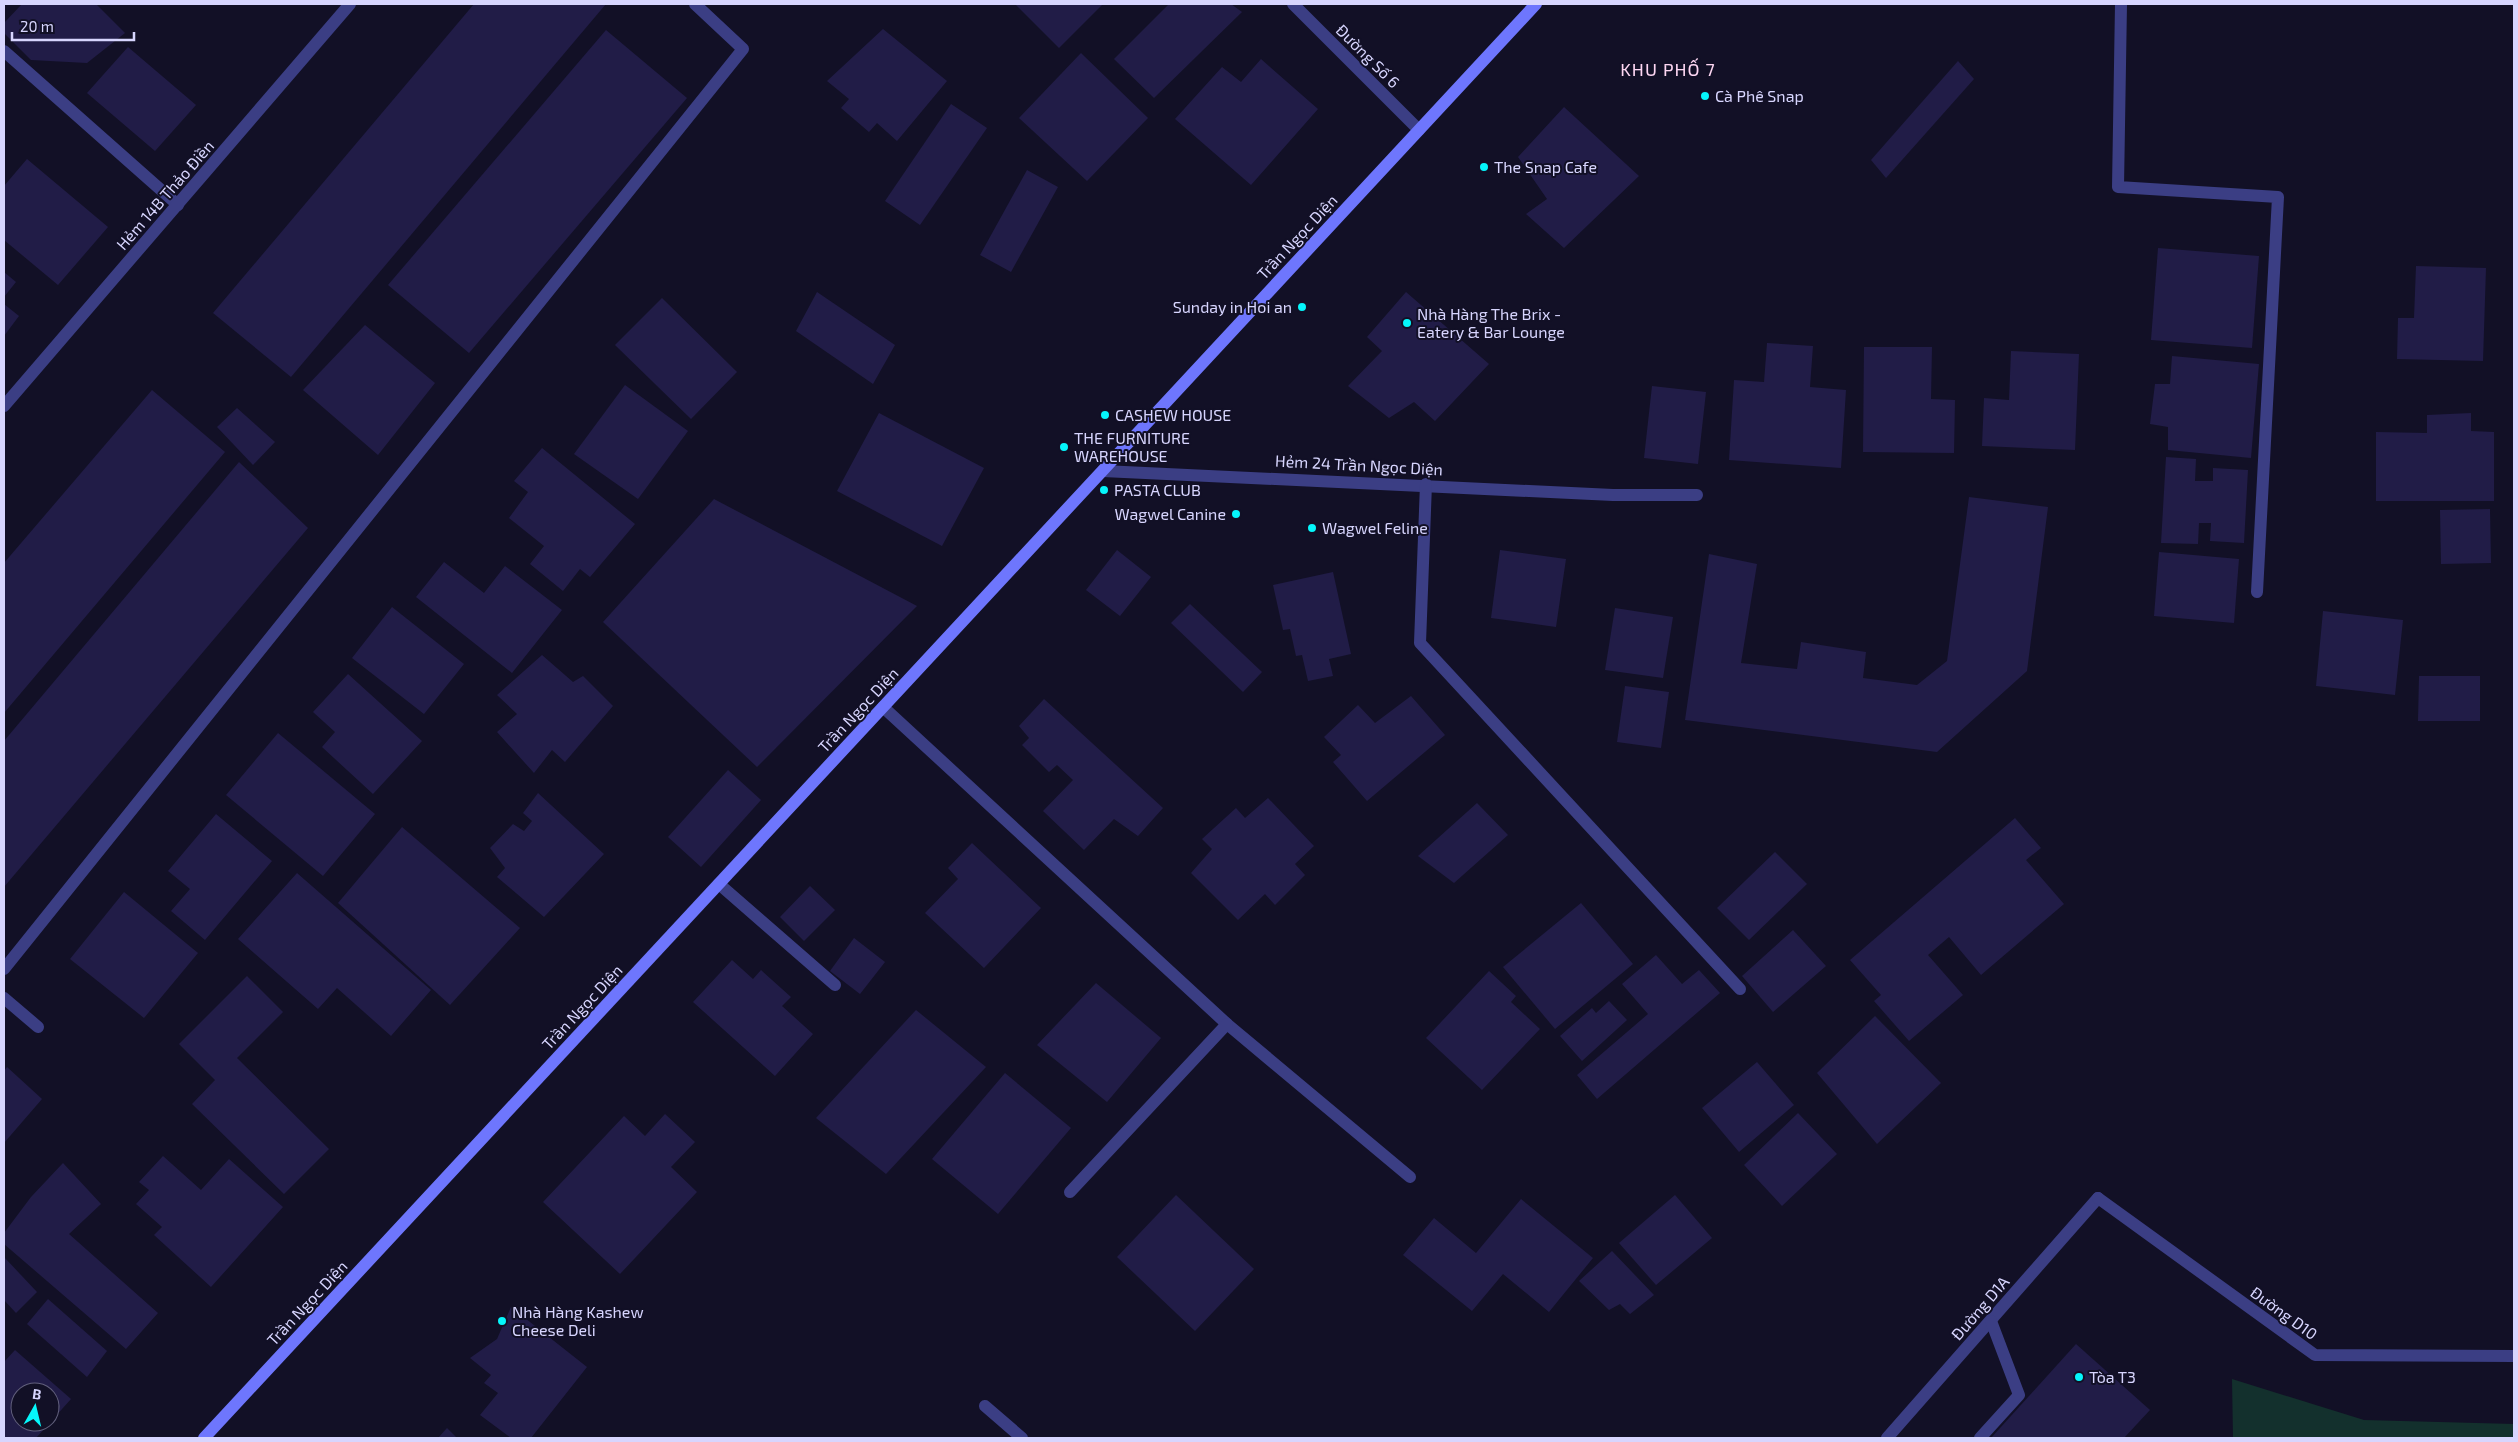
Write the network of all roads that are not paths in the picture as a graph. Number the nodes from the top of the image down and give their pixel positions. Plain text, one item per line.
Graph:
1 (350, 4) edge
2 (696, 4) edge
3 (1293, 4) edge
4 (1536, 4) edge
5 (2121, 4) edge
6 (4, 51) edge
7 (1419, 130) junction
8 (178, 204) junction
9 (4, 406) edge
10 (1103, 470) junction
11 (1426, 484) junction
12 (1697, 494) dead end
13 (2256, 592) dead end
14 (883, 707) junction
15 (718, 884) junction
16 (4, 968) edge
17 (835, 985) dead end
18 (1740, 989) dead end
19 (4, 998) edge
20 (1227, 1024) junction
21 (38, 1027) dead end
22 (1410, 1177) dead end
23 (1070, 1192) dead end
24 (2098, 1198) joint
25 (1990, 1321) junction
26 (2514, 1356) edge
27 (985, 1406) dead end
28 (204, 1438) edge
29 (1022, 1438) edge
30 (1887, 1438) edge
31 (1980, 1438) edge

1 - 8 street, Hẻm 14B Thảo Điền
2 - 16 street
3 - 7 street, Đường Số 6
4 - 7 street, Trần Ngọc Diện
5 - 13 street
6 - 8 street
7 - 10 street, Trần Ngọc Diện
8 - 9 street, Hẻm 14B Thảo Điền
10 - 11 street, Hẻm 24 Trần Ngọc Diện
10 - 14 street, Trần Ngọc Diện
11 - 12 street, Hẻm 24 Trần Ngọc Diện
11 - 18 street
14 - 15 street, Trần Ngọc Diện
14 - 20 street
15 - 17 street
15 - 28 street, Trần Ngọc Diện
19 - 21 street
20 - 22 street
20 - 23 street
24 - 25 street, Đường D1A
24 - 26 street, Đường D10
25 - 30 street, Đường D1A
25 - 31 street
27 - 29 street

